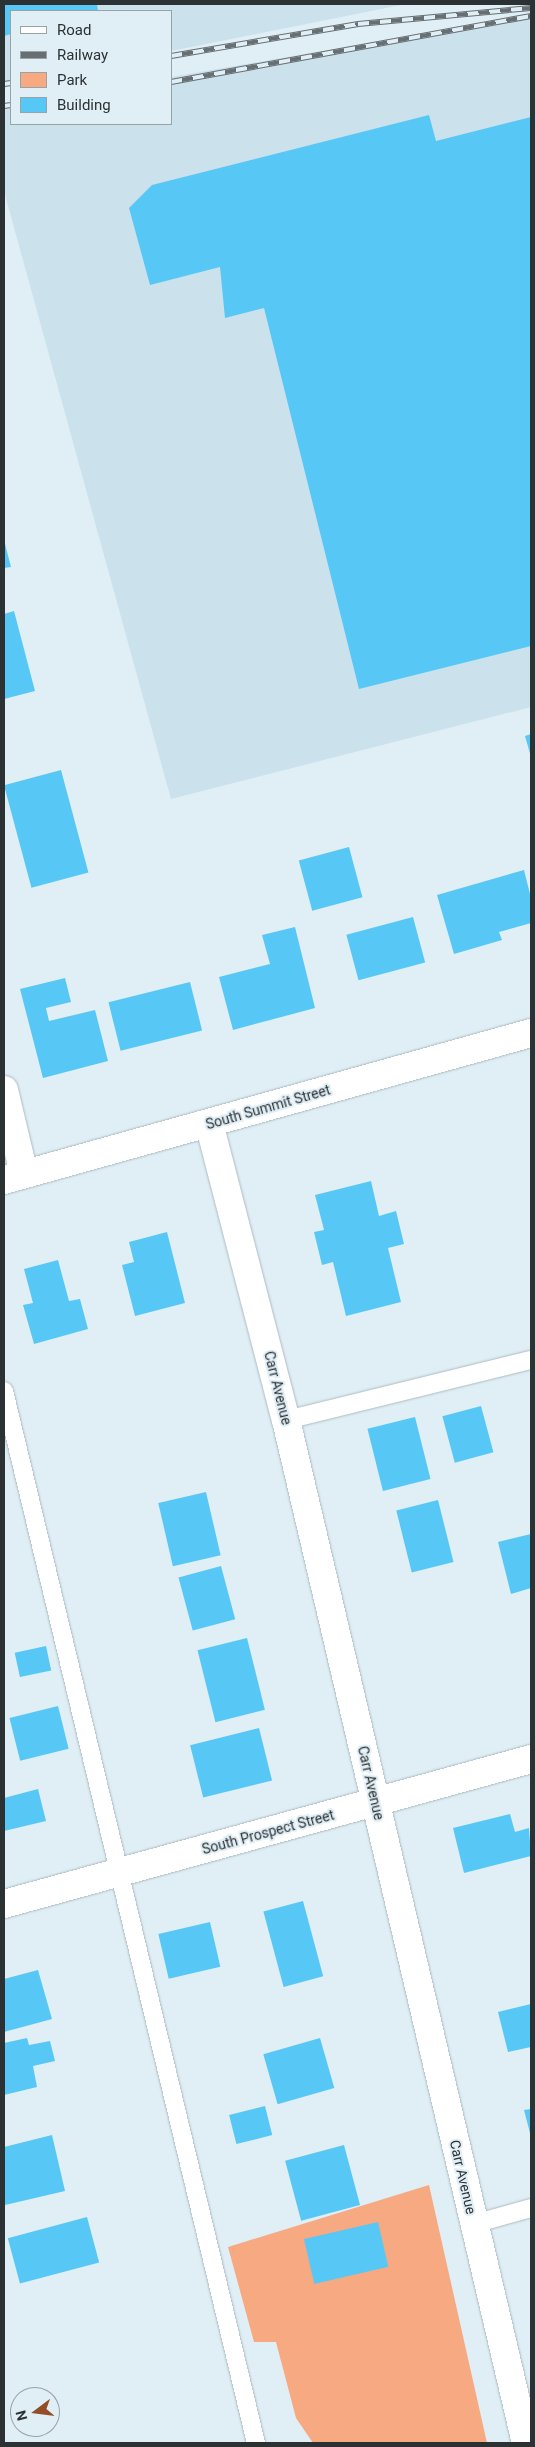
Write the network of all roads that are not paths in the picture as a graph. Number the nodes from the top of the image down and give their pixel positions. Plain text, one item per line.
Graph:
1 (531, 1033) edge
2 (4, 1090) edge
3 (209, 1123) junction
4 (14, 1177) edge
5 (531, 1360) edge
6 (4, 1391) edge
7 (286, 1420) junction
8 (531, 1759) edge
9 (375, 1802) junction
10 (122, 1872) junction
11 (4, 1904) edge
12 (531, 2208) edge
13 (474, 2224) junction
14 (256, 2443) edge
15 (526, 2443) edge

1 - 3 street, South Summit Street
2 - 4 street
3 - 4 street, South Summit Street
3 - 7 street, Carr Avenue
5 - 7 lane
6 - 10 lane
7 - 9 street, Carr Avenue
8 - 9 street, South Prospect Street
9 - 10 street, South Prospect Street
9 - 13 street, Carr Avenue
10 - 11 street, South Prospect Street
10 - 14 lane
12 - 13 lane
13 - 15 street, Carr Avenue

